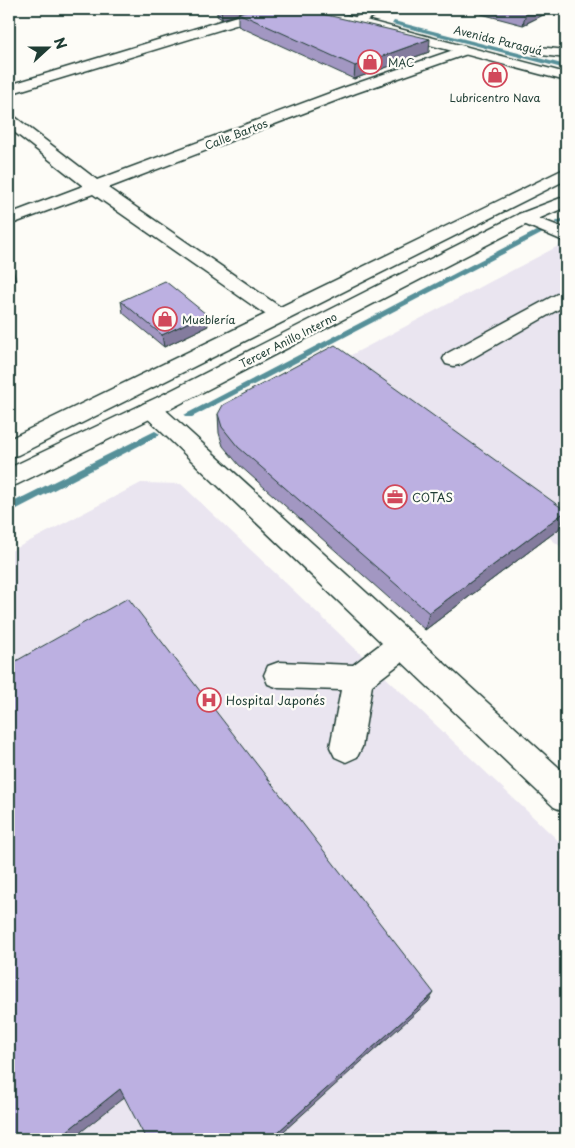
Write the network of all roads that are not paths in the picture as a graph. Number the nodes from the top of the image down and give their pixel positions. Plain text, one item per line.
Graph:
1 (273, 9) edge
2 (310, 9) edge
3 (380, 10) edge
4 (356, 21) junction
5 (534, 49) dead end
6 (465, 50) junction
7 (566, 55) edge
8 (566, 76) edge
9 (9, 90) edge
10 (9, 120) edge
11 (566, 173) edge
12 (96, 188) junction
13 (566, 201) edge
14 (525, 218) junction
15 (9, 220) edge
16 (566, 236) edge
17 (390, 261) junction
18 (566, 297) edge
19 (278, 315) junction
20 (454, 359) dead end
21 (151, 409) junction
22 (9, 449) edge
23 (9, 458) edge
24 (9, 478) edge
25 (403, 644) junction
26 (279, 675) dead end
27 (358, 678) junction
28 (346, 747) dead end
29 (566, 796) edge

1 - 9 main road
2 - 4 main road, Avenida Paraguá
3 - 4 main road
4 - 6 main road, Avenida Paraguá
5 - 7 main road, Avenida Paraguá
6 - 8 main road, Avenida Paraguá
6 - 12 main road, Calle Bartos
10 - 12 main road
11 - 17 main road
12 - 15 main road, Calle Bartos
12 - 19 main road
13 - 14 main road, Tercer Anillo Interno
14 - 16 main road
14 - 21 main road, Tercer Anillo Interno
17 - 19 main road
17 - 21 main road
18 - 20 main road
19 - 22 main road
21 - 23 main road
21 - 24 main road, Tercer Anillo Interno
21 - 25 main road
25 - 27 main road
25 - 29 main road
26 - 27 main road
27 - 28 main road

